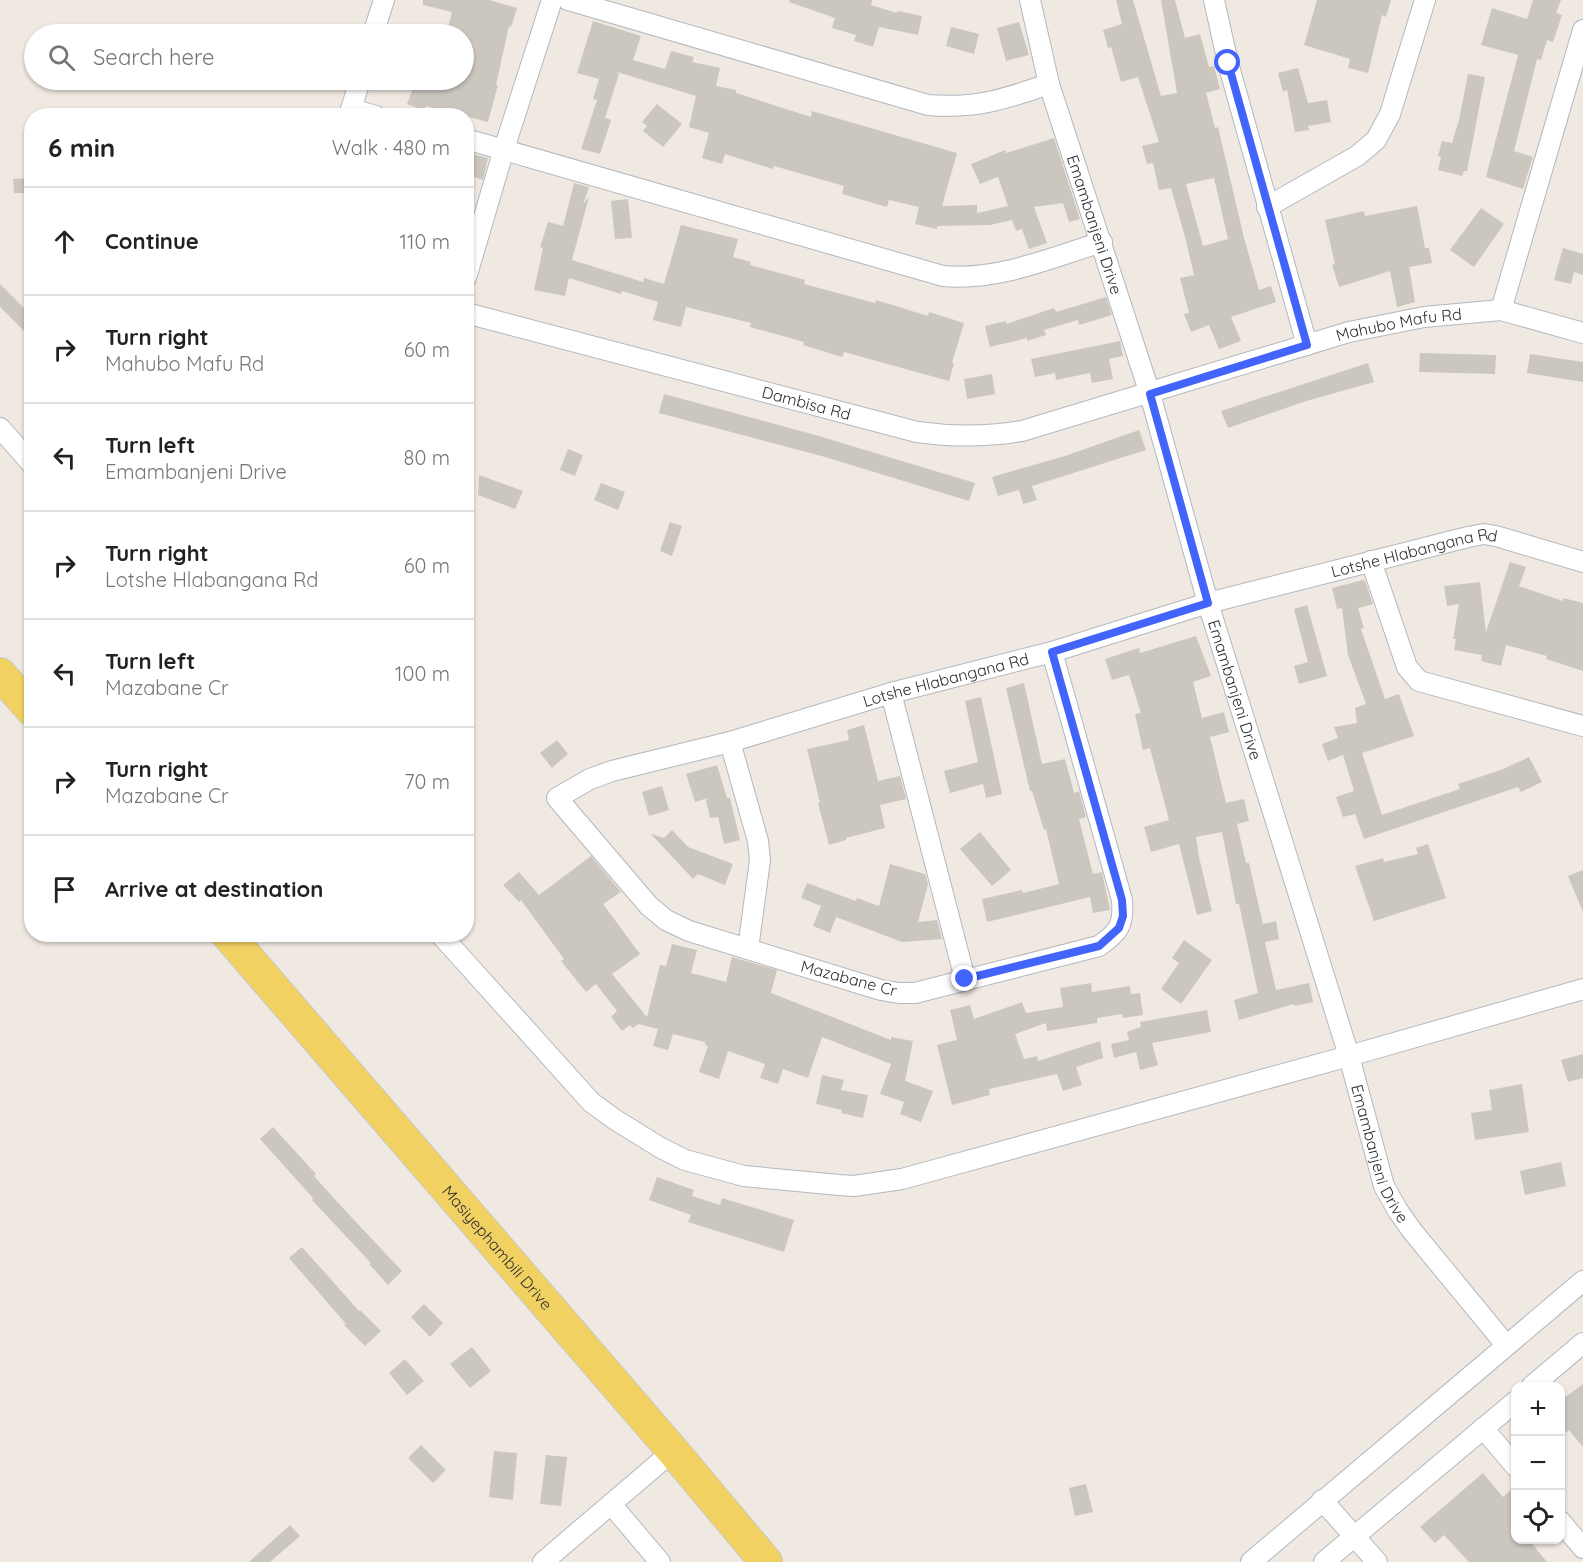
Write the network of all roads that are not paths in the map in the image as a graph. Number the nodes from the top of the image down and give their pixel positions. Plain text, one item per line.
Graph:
1 (384, 0) edge
2 (552, 0) edge
3 (568, 0) edge
4 (1030, 0) edge
5 (1214, 0) edge
6 (1425, 0) edge
7 (376, 24) edge
8 (1583, 30) edge
9 (1049, 84) junction
10 (357, 90) edge
11 (351, 108) edge
12 (474, 141) edge
13 (504, 149) junction
14 (1267, 207) junction
15 (1102, 242) junction
16 (474, 251) edge
17 (1501, 310) junction
18 (474, 315) edge
19 (1583, 333) edge
20 (1307, 345) junction
21 (1150, 394) junction
22 (0, 428) edge
23 (24, 455) edge
24 (1371, 561) junction
25 (1583, 562) edge
26 (1208, 603) junction
27 (1052, 652) junction
28 (0, 674) edge
29 (891, 693) junction
30 (24, 701) edge
31 (1583, 726) edge
32 (730, 742) junction
33 (557, 798) joint
34 (234, 942) edge
35 (447, 942) edge
36 (748, 949) junction
37 (965, 979) junction
38 (1583, 989) edge
39 (1349, 1056) junction
40 (1583, 1281) edge
41 (1583, 1343) edge
42 (1506, 1345) junction
43 (1537, 1382) edge
44 (1511, 1404) edge
45 (1483, 1428) junction
46 (673, 1451) junction
47 (1511, 1462) edge
48 (1322, 1500) junction
49 (611, 1504) junction
50 (1565, 1527) edge
51 (1355, 1536) junction
52 (1583, 1548) edge
53 (543, 1562) edge
54 (660, 1562) edge
55 (766, 1562) edge
56 (1251, 1562) edge
57 (1324, 1562) edge
58 (1377, 1562) edge

1 - 7 street
2 - 13 street
3 - 9 street
4 - 9 street, Emambanjeni Drive
5 - 14 street
6 - 14 street
8 - 17 street
9 - 15 street, Emambanjeni Drive
10 - 11 street
12 - 13 street
13 - 15 street
13 - 16 street
14 - 20 street
15 - 21 street, Emambanjeni Drive
17 - 19 street, Mahubo Mafu Rd
17 - 20 street, Mahubo Mafu Rd
18 - 21 street, Dambisa Rd
20 - 21 street, Mahubo Mafu Rd
21 - 26 street, Emambanjeni Drive
22 - 23 street
24 - 25 street, Lotshe Hlabangana Rd
24 - 26 street, Lotshe Hlabangana Rd
24 - 31 street
26 - 27 street, Lotshe Hlabangana Rd
26 - 39 street, Emambanjeni Drive
27 - 29 street, Lotshe Hlabangana Rd
27 - 37 street, Mazabane Cr
28 - 30 main road
29 - 32 street, Lotshe Hlabangana Rd
29 - 37 street
32 - 33 street, Lotshe Hlabangana Rd
32 - 36 street
33 - 36 street, Mazabane Cr
34 - 46 main road, Masiyephambili Drive
35 - 39 street
36 - 37 street, Mazabane Cr
38 - 39 street
39 - 42 street, Emambanjeni Drive
40 - 42 street
41 - 43 street
42 - 48 street
44 - 45 street
45 - 47 street
45 - 51 street
46 - 49 street
46 - 55 main road, Masiyephambili Drive
48 - 51 street
48 - 56 street
49 - 53 street
49 - 54 street
50 - 52 street
51 - 57 street
51 - 58 street

